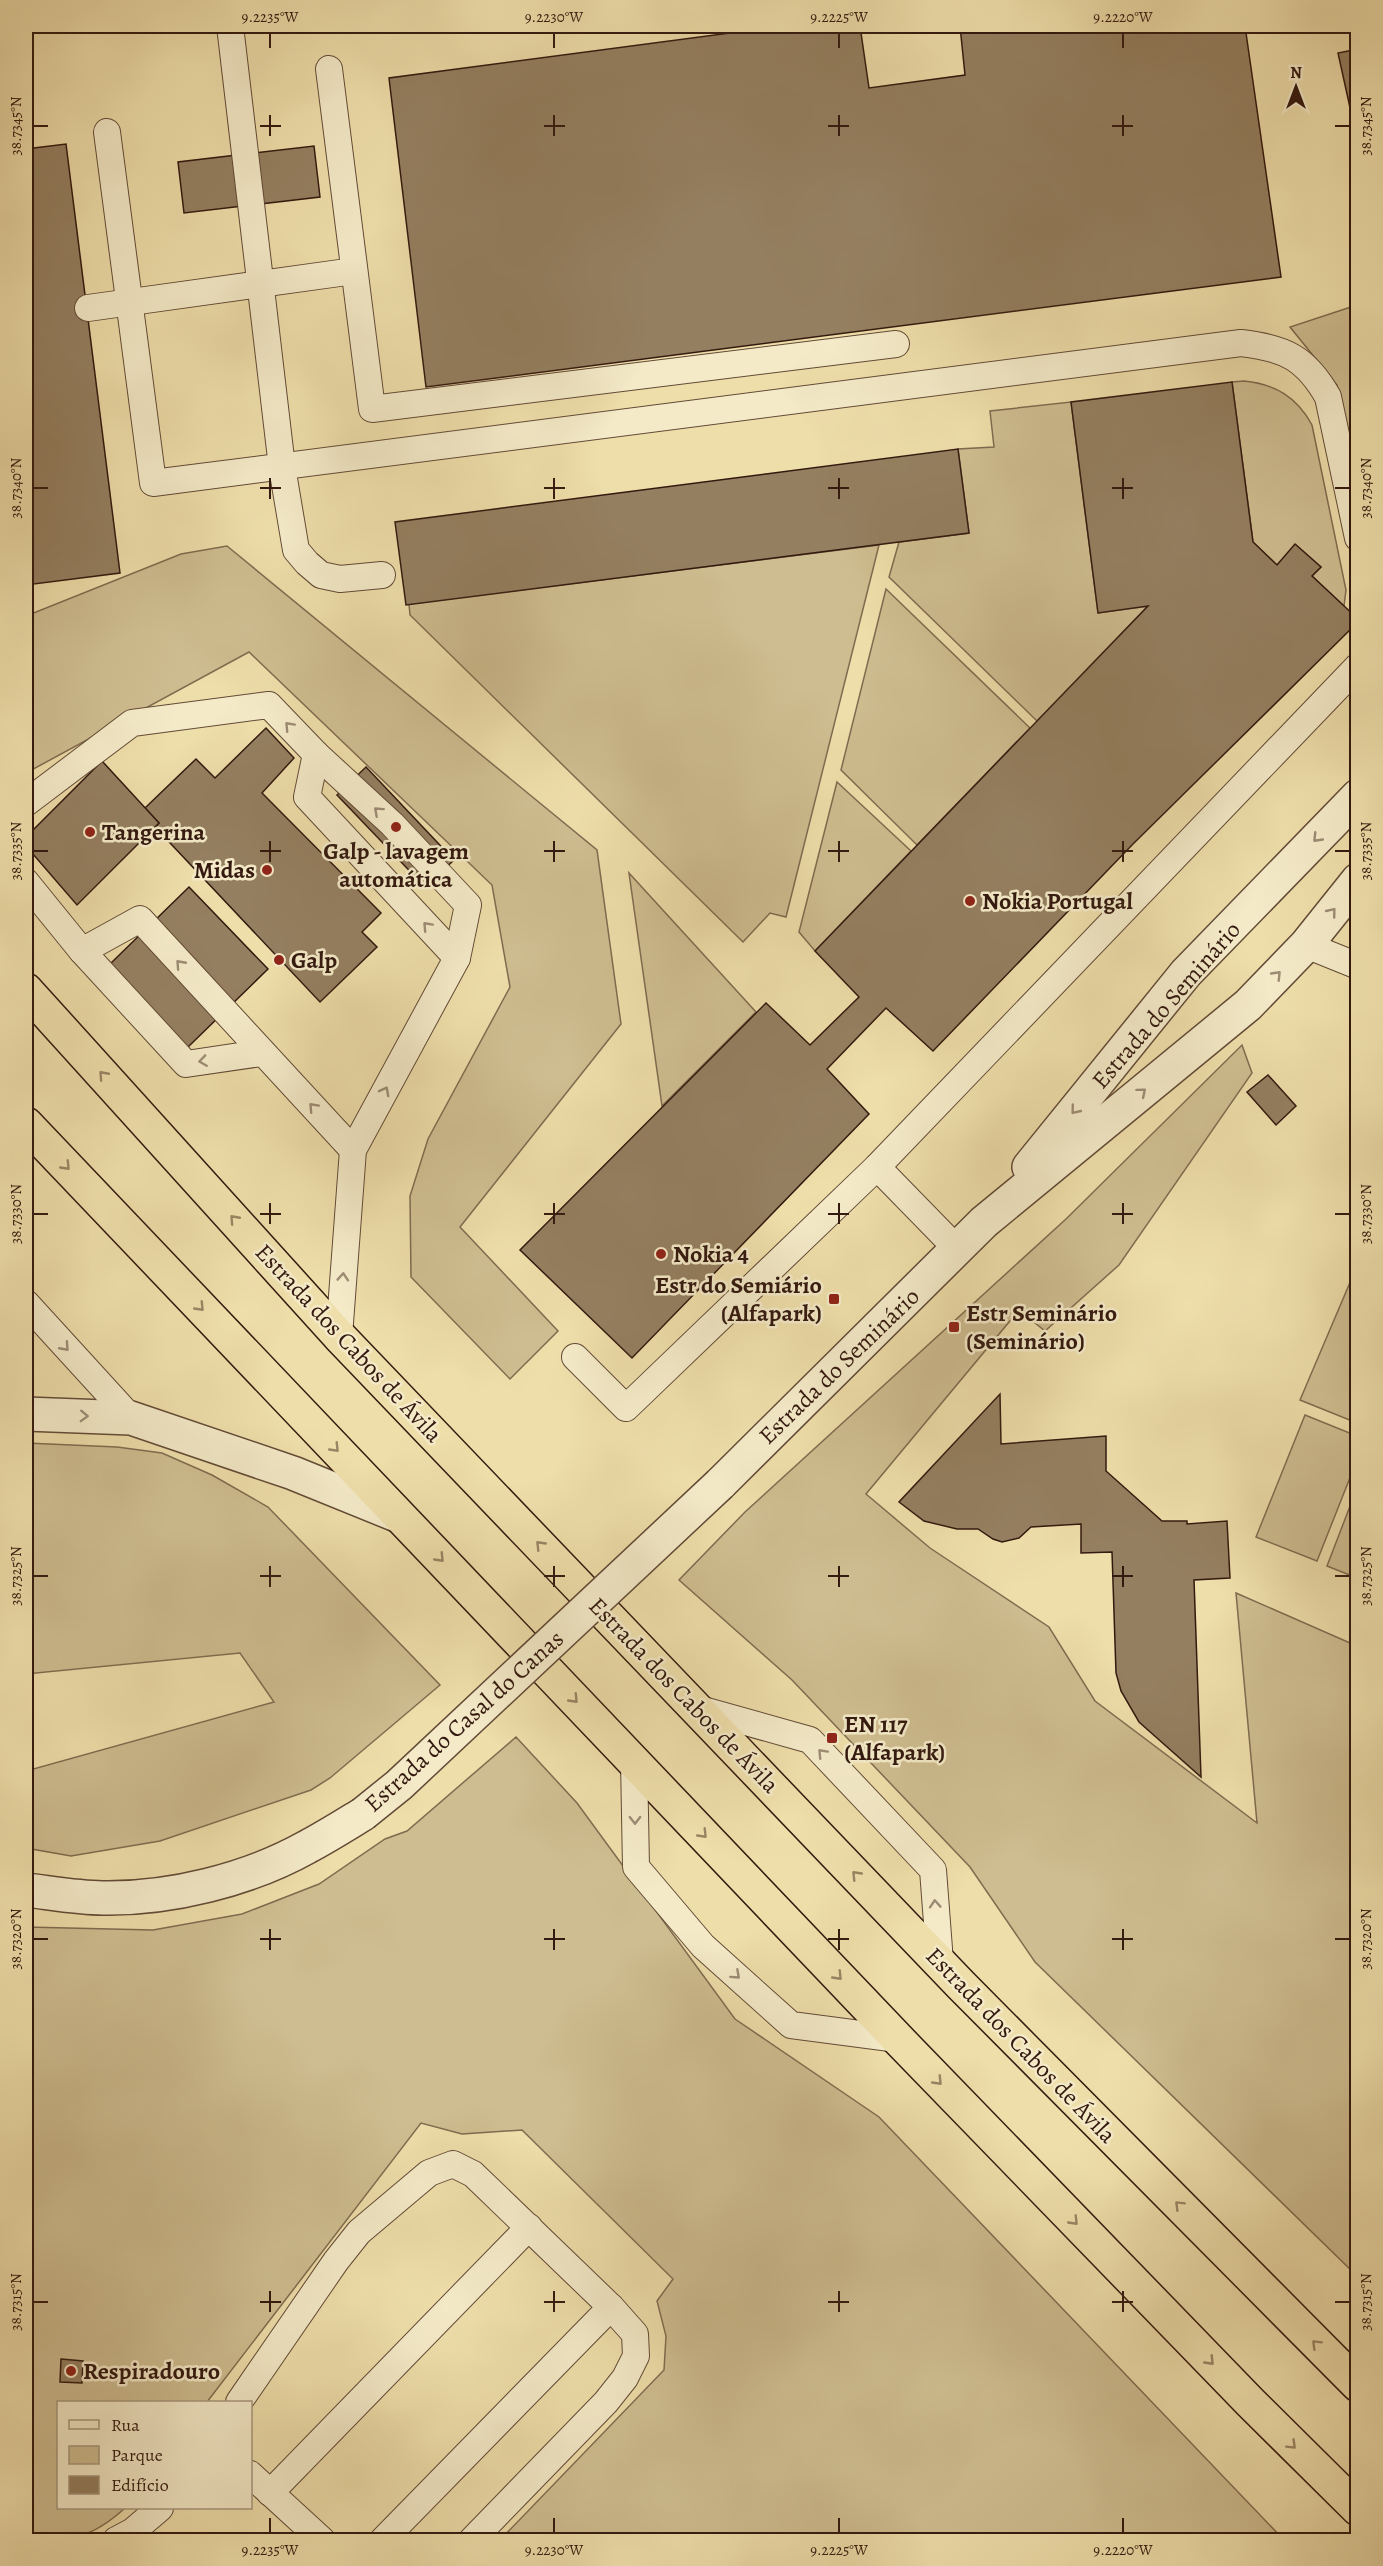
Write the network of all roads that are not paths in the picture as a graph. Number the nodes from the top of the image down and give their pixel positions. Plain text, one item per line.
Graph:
1 (230, 26) edge
2 (329, 69) dead end
3 (107, 132) dead end
4 (354, 272) junction
5 (261, 284) junction
6 (129, 303) junction
7 (88, 309) dead end
8 (896, 344) dead end
9 (282, 467) junction
10 (1358, 538) edge
11 (382, 575) dead end
12 (1358, 666) edge
13 (316, 754) junction
14 (1358, 796) edge
15 (26, 803) edge
16 (1358, 880) edge
17 (26, 882) edge
18 (1306, 945) junction
19 (82, 951) junction
20 (457, 958) junction
21 (1358, 966) edge
22 (26, 990) edge
23 (261, 1053) junction
24 (26, 1124) edge
25 (353, 1150) junction
26 (877, 1167) junction
27 (984, 1222) junction
28 (957, 1249) junction
29 (26, 1304) edge
30 (339, 1336) junction
31 (575, 1357) dead end
32 (26, 1414) edge
33 (131, 1418) junction
34 (720, 1484) joint
35 (399, 1516) junction
36 (696, 1708) junction
37 (634, 1761) junction
38 (26, 1890) edge
39 (940, 1962) junction
40 (898, 2038) junction
41 (529, 2227) junction
42 (611, 2307) junction
43 (1358, 2385) edge
44 (240, 2401) edge
45 (252, 2476) edge
46 (270, 2493) junction
47 (161, 2509) edge
48 (161, 2509) edge
49 (1358, 2509) edge
50 (116, 2541) edge
51 (137, 2541) edge
52 (322, 2541) edge
53 (383, 2541) edge
54 (472, 2541) edge

1 - 5 lane
2 - 4 lane
3 - 6 lane
4 - 5 lane
4 - 8 lane
5 - 6 lane
5 - 9 lane
6 - 7 lane
6 - 9 lane
9 - 10 lane
9 - 11 lane
12 - 26 lane
13 -> 15 lane
20 -> 13 lane
20 -> 13 lane
14 -> 27 street, Estrada do Seminário
18 -> 16 street, Estrada do Seminário
17 - 19 lane
18 - 21 lane
27 -> 18 street, Estrada do Seminário
23 -> 19 lane
23 -> 19 lane
25 -> 20 lane
30 -> 22 highway, Estrada dos Cabos de Ávila
25 -> 23 lane
24 -> 35 highway
30 -> 25 lane
26 - 28 lane
26 - 31 lane
27 - 28 street, Estrada do Seminário
28 - 34 street, Estrada do Seminário
29 -> 33 lane
36 -> 30 highway, Estrada dos Cabos de Ávila
32 -> 33 street
33 - 35 street
34 - 38 street, Estrada do Casal do Canas, bridge
35 -> 37 highway
39 -> 36 highway, Estrada dos Cabos de Ávila
39 -> 36 lane
37 -> 40 highway
37 -> 40 lane
43 -> 39 highway, Estrada dos Cabos de Ávila
40 -> 49 highway
41 - 42 lane
41 - 44 lane
41 - 46 lane
42 - 53 lane
42 - 54 lane
45 - 46 lane
46 - 52 lane
47 - 50 lane
48 - 51 lane

